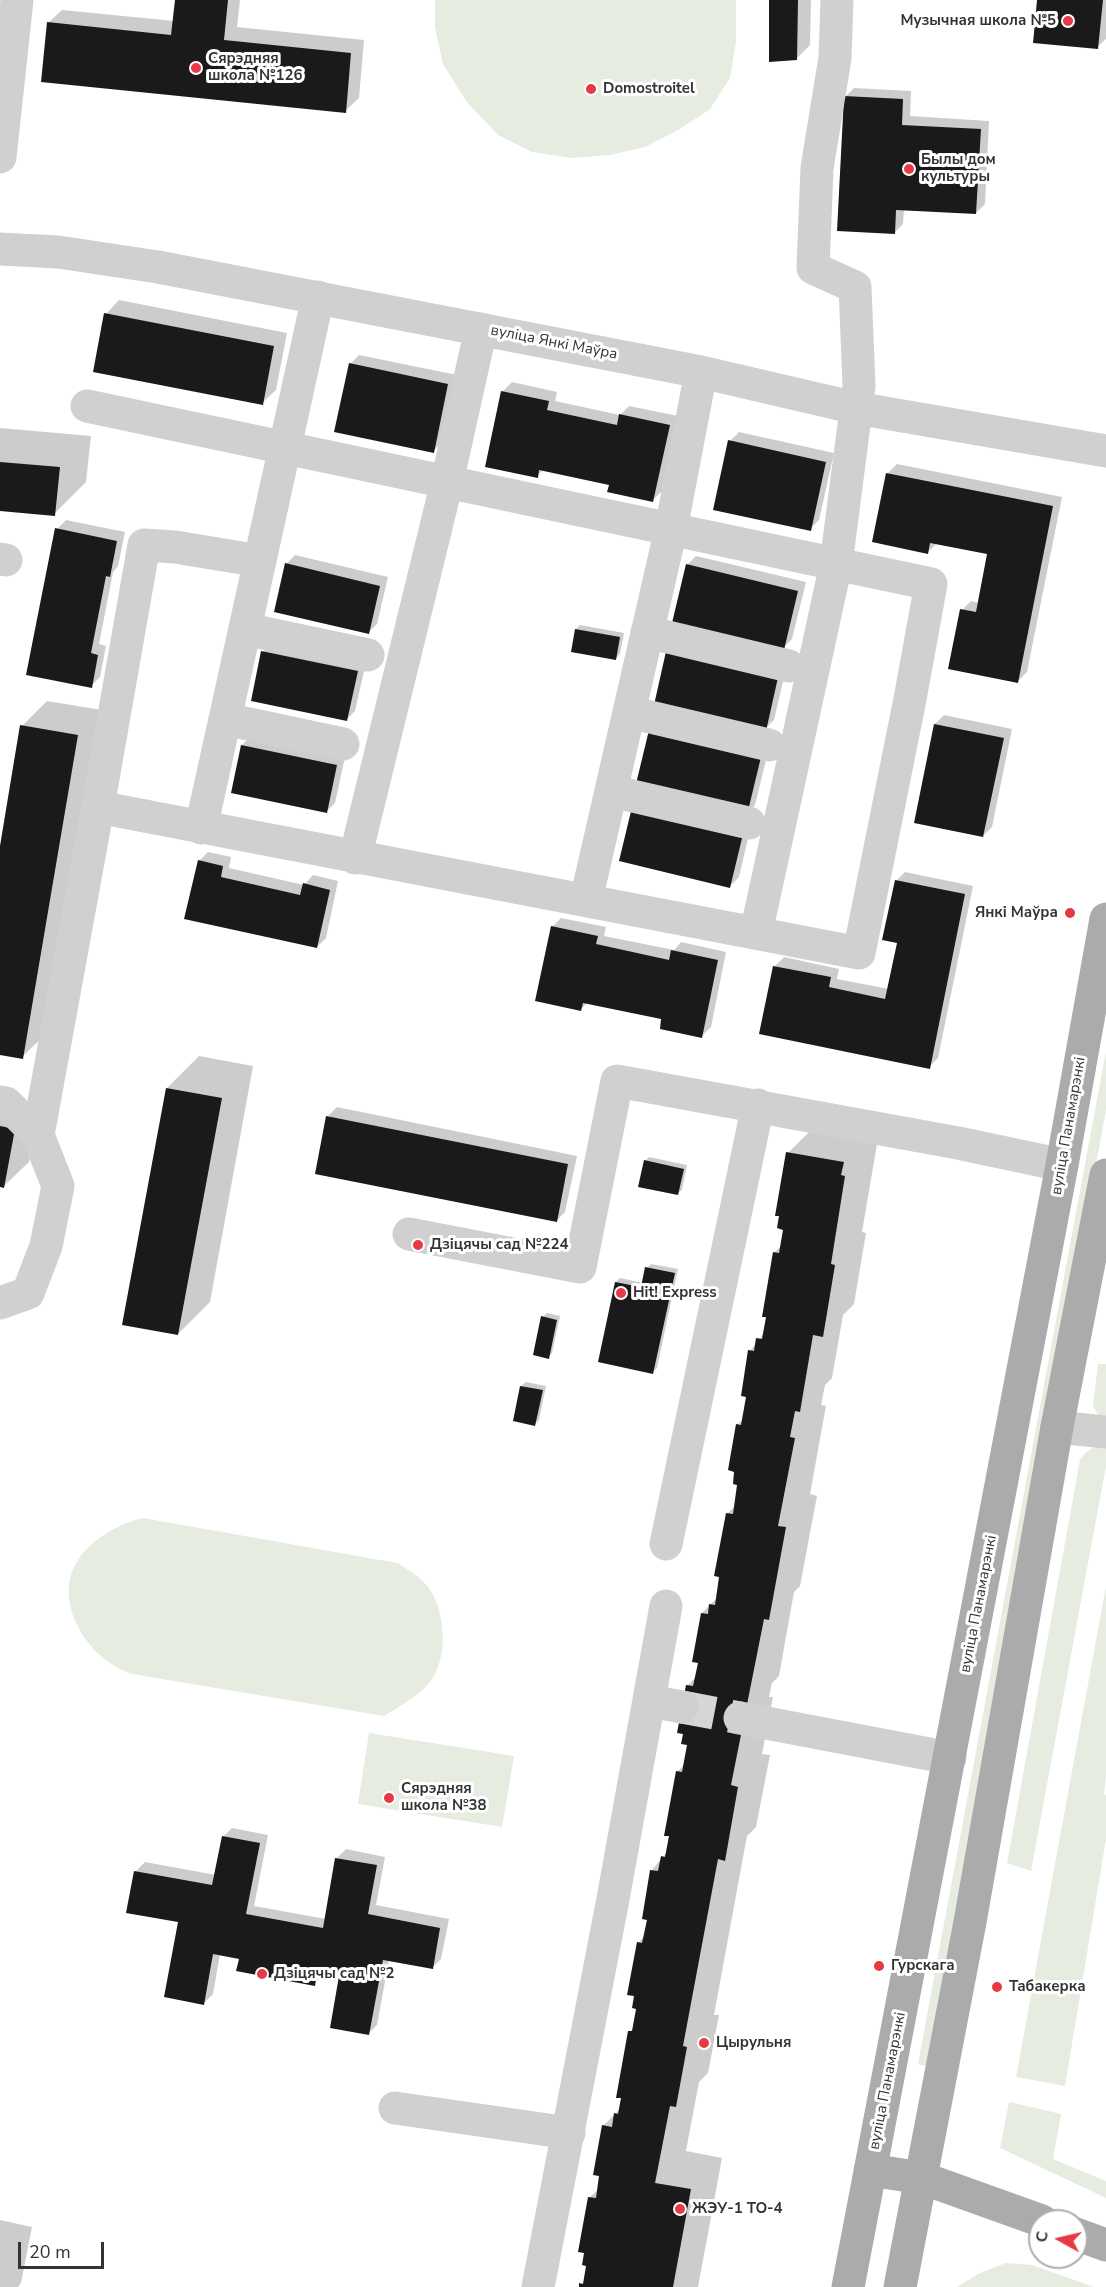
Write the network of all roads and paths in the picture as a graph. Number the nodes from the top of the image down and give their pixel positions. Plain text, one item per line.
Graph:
1 (17, 0) edge
2 (837, 0) edge
3 (0, 157) edge
4 (0, 249) edge
5 (318, 297) junction
6 (481, 329) junction
7 (701, 372) junction
8 (87, 406) dead end
9 (856, 408) junction
10 (286, 448) junction
11 (1106, 451) edge
12 (447, 482) junction
13 (671, 529) junction
14 (260, 561) junction
15 (836, 564) junction
16 (245, 630) junction
17 (648, 632) junction
18 (368, 655) dead end
19 (789, 666) dead end
20 (629, 712) junction
21 (225, 719) junction
22 (343, 744) dead end
23 (769, 745) dead end
24 (611, 791) junction
25 (98, 807) junction
26 (749, 823) dead end
27 (201, 828) junction
28 (355, 858) junction
29 (586, 900) junction
30 (1106, 919) edge
31 (756, 933) junction
32 (0, 1102) edge
33 (758, 1105) junction
34 (38, 1135) junction
35 (1062, 1165) junction
36 (1106, 1175) edge
37 (409, 1234) dead end
38 (0, 1303) edge
39 (1057, 1427) junction
40 (1106, 1432) edge
41 (666, 1544) dead end
42 (666, 1606) dead end
43 (650, 1701) junction
44 (682, 1707) tunnel mouth
45 (740, 1718) tunnel mouth
46 (950, 1758) junction
47 (395, 2108) dead end
48 (569, 2133) junction
49 (870, 2170) junction
50 (922, 2178) junction
51 (1028, 2216) edge
52 (1088, 2238) edge
53 (1106, 2245) edge
54 (538, 2287) edge
55 (848, 2287) edge
56 (900, 2287) edge

1 - 3 street
2 - 9 street
4 - 5 street, вуліца Янкі Маўра
5 - 6 street, вуліца Янкі Маўра
5 - 10 street
6 - 7 street, вуліца Янкі Маўра
6 - 12 street
7 - 9 street, вуліца Янкі Маўра
7 - 13 street
8 - 10 street
9 - 11 street, вуліца Янкі Маўра
9 - 15 street
10 - 12 street
10 - 14 street
12 - 13 street
12 - 28 street
13 - 15 street
13 - 17 street
14 - 16 street
14 - 25 street
15 - 31 street
15 - 31 street
16 - 18 street
16 - 21 street
17 - 19 street
17 - 20 street
20 - 23 street
20 - 24 street
21 - 22 street
21 - 27 street
24 - 26 street
24 - 29 street
25 - 27 street
25 - 34 street
27 - 28 street
28 - 29 street
29 - 31 street
30 - 35 main road, вуліца Панамарэнкі
32 - 34 street
33 - 35 street
33 - 37 street
33 - 41 street
34 - 38 street
35 - 46 main road, вуліца Панамарэнкі
36 - 39 main road
39 - 40 street
39 - 50 main road
42 - 43 street
43 - 44 street
43 - 48 street
45 - 46 street
46 - 49 main road, вуліца Панамарэнкі
47 - 48 street
48 - 54 street
49 - 50 main road
49 - 55 main road, вуліца Панамарэнкі
50 - 51 main road
50 - 56 main road
52 - 53 main road

